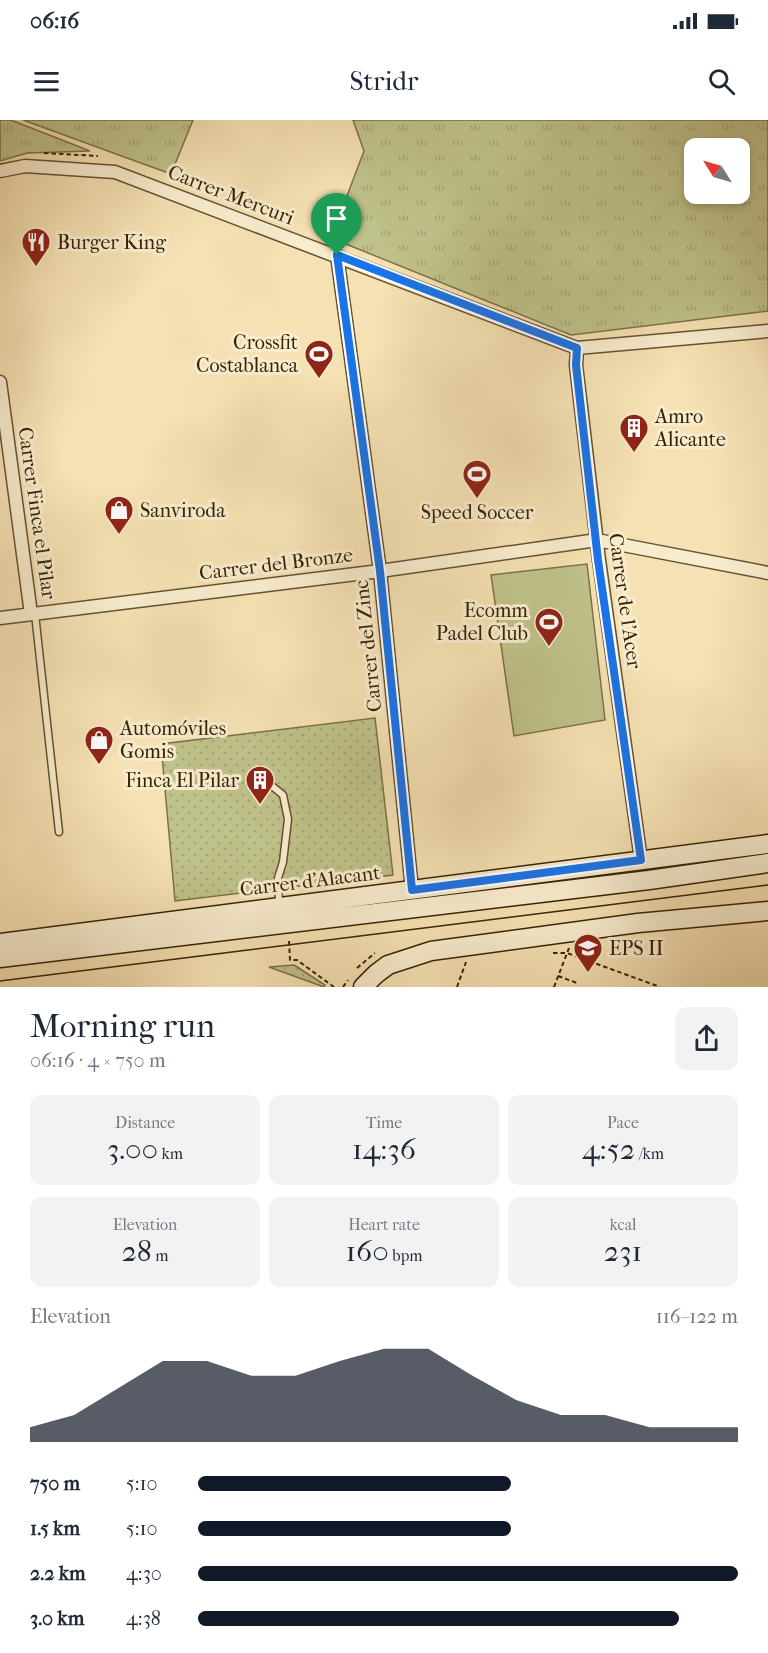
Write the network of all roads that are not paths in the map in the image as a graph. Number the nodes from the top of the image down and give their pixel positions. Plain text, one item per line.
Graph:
1 (0, 171) edge
2 (337, 255) junction
3 (768, 331) edge
4 (577, 348) junction
5 (0, 382) edge
6 (597, 540) junction
7 (380, 571) junction
8 (768, 573) edge
9 (33, 614) junction
10 (0, 618) edge
11 (251, 780) dead end
12 (59, 832) dead end
13 (768, 843) edge
14 (641, 860) junction
15 (768, 863) edge
16 (412, 890) junction
17 (279, 907) junction
18 (768, 911) edge
19 (0, 943) edge
20 (0, 958) edge
21 (363, 987) edge

1 - 2 street, Carrer Mercuri
2 - 4 street, Carrer Mercuri
2 - 7 street, Carrer del Zinc
3 - 4 street
4 - 6 street, Carrer de l'Acer
5 - 9 street, Carrer Finca el Pilar
6 - 7 street, Carrer del Bronze
6 - 8 street, Carrer del Bronze
6 - 14 street, Carrer de l'Acer
7 - 9 street, Carrer del Bronze
7 - 16 street, Carrer del Zinc
9 - 10 street, Carrer del Bronze
9 - 12 lane
11 - 17 lane
13 - 14 main road, Carrer d'Alacant
14 - 16 main road, Carrer d'Alacant
15 - 20 main road, Carrer d'Alacant
16 - 17 main road, Carrer d'Alacant
17 - 19 main road, Carrer d'Alacant
18 - 21 main road

